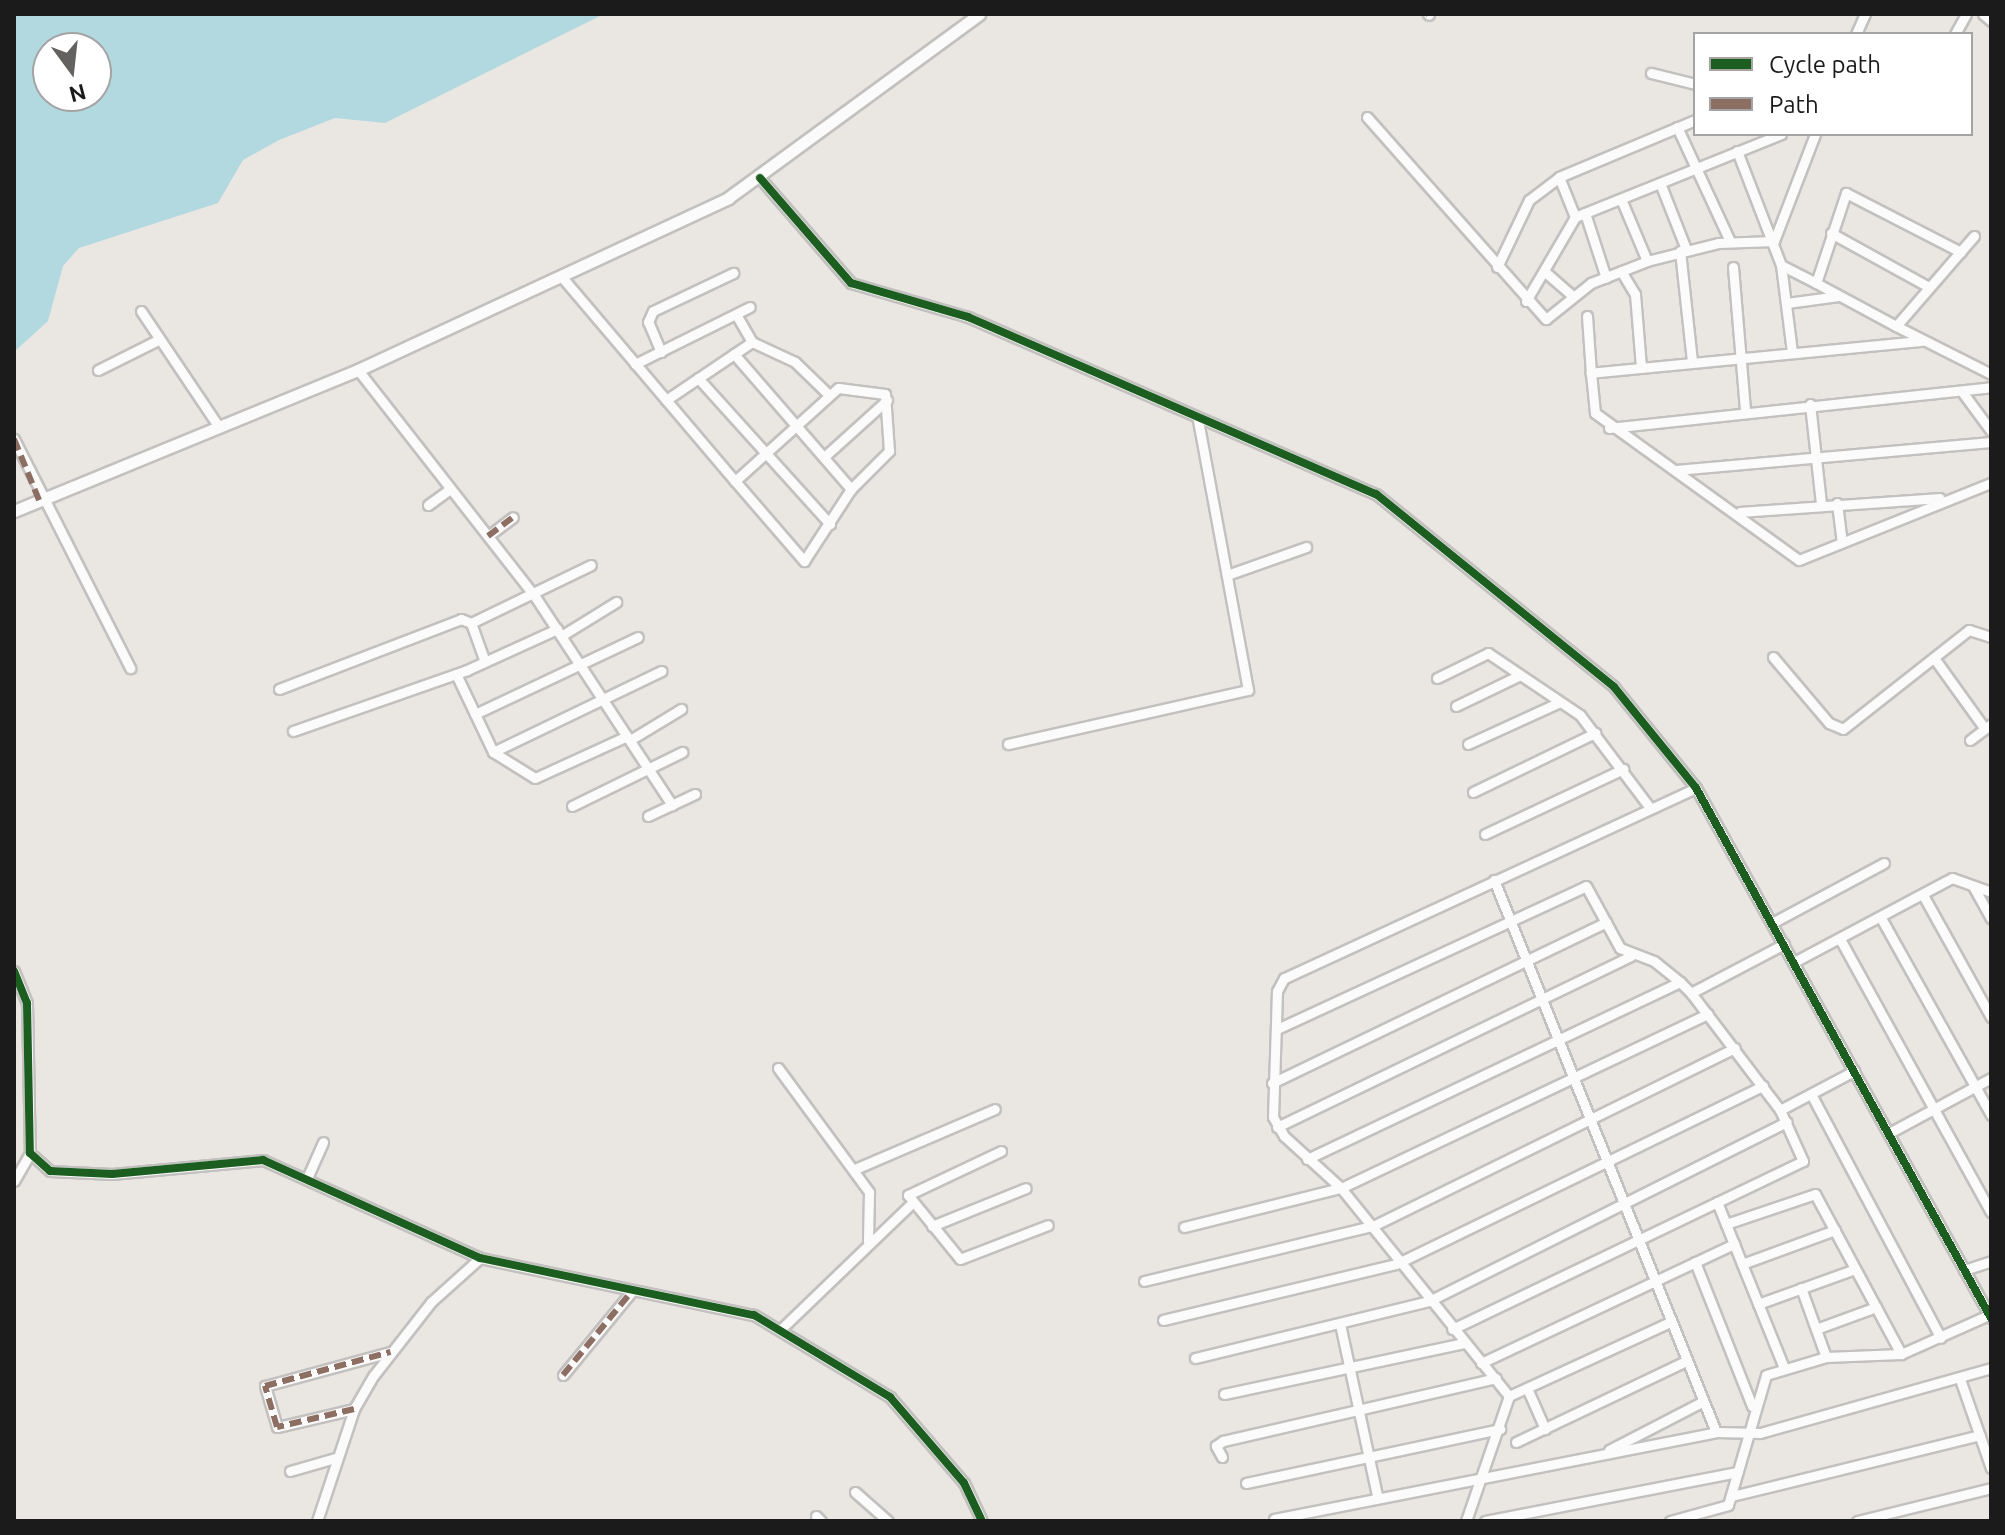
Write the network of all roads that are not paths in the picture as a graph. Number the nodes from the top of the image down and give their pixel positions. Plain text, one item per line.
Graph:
1 (979, 14) edge
2 (1966, 14) edge
3 (1983, 14) edge
4 (1991, 21) edge
5 (1956, 32) edge
6 (1651, 73) dead end
7 (1693, 84) edge
8 (1367, 117) dead end
9 (1693, 121) edge
10 (1677, 127) junction
11 (1776, 136) edge
12 (1814, 136) edge
13 (1737, 151) junction
14 (1697, 168) junction
15 (1559, 177) junction
16 (760, 178) junction
17 (1660, 183) junction
18 (1621, 199) junction
19 (1580, 215) junction
20 (1831, 233) junction
21 (1974, 236) dead end
22 (1730, 241) junction
23 (1774, 241) junction
24 (1683, 250) junction
25 (1961, 252) junction
26 (1647, 261) junction
27 (1781, 265) junction
28 (1497, 267) junction
29 (1733, 267) dead end
30 (1544, 271) junction
31 (1621, 271) junction
32 (733, 273) dead end
33 (561, 276) junction
34 (1606, 278) junction
35 (1816, 283) junction
36 (1929, 287) junction
37 (1572, 295) junction
38 (1839, 296) junction
39 (1526, 301) junction
40 (1787, 303) junction
41 (750, 307) dead end
42 (141, 311) dead end
43 (737, 316) junction
44 (1587, 316) dead end
45 (1896, 326) junction
46 (156, 341) junction
47 (1921, 341) junction
48 (752, 342) junction
49 (661, 352) junction
50 (1792, 352) junction
51 (734, 354) junction
52 (1740, 357) junction
53 (1692, 362) junction
54 (635, 364) junction
55 (1641, 367) junction
56 (98, 370) dead end
57 (358, 370) junction
58 (1591, 373) junction
59 (1991, 374) edge
60 (698, 378) junction
61 (1991, 387) edge
62 (1963, 393) junction
63 (829, 395) junction
64 (666, 400) junction
65 (887, 400) junction
66 (1810, 404) junction
67 (1745, 410) junction
68 (1198, 419) junction
69 (796, 426) junction
70 (219, 427) junction
71 (1609, 428) junction
72 (1991, 431) edge
73 (14, 439) edge
74 (1991, 442) edge
75 (765, 453) junction
76 (824, 457) junction
77 (1816, 457) junction
78 (1676, 470) junction
79 (735, 481) junction
80 (1991, 483) edge
81 (450, 489) junction
82 (851, 489) junction
83 (1949, 499) junction
84 (39, 500) junction
85 (1837, 503) junction
86 (1821, 504) junction
87 (428, 505) dead end
88 (14, 511) edge
89 (1740, 512) junction
90 (513, 517) dead end
91 (830, 524) junction
92 (488, 536) junction
93 (1842, 542) junction
94 (1306, 547) dead end
95 (591, 565) dead end
96 (1227, 575) junction
97 (533, 594) junction
98 (616, 602) dead end
99 (471, 623) junction
100 (559, 633) junction
101 (638, 637) dead end
102 (1991, 637) edge
103 (1773, 657) dead end
104 (1934, 658) junction
105 (485, 662) junction
106 (580, 664) junction
107 (130, 668) dead end
108 (661, 671) dead end
109 (456, 674) junction
110 (1520, 675) junction
111 (1437, 678) dead end
112 (279, 689) dead end
113 (604, 701) junction
114 (1558, 703) junction
115 (1456, 706) dead end
116 (681, 709) dead end
117 (475, 714) junction
118 (1988, 727) edge
119 (293, 731) dead end
120 (1595, 733) junction
121 (628, 738) junction
122 (1970, 740) dead end
123 (1008, 744) dead end
124 (1468, 744) dead end
125 (493, 752) junction
126 (682, 752) dead end
127 (648, 768) junction
128 (1623, 769) junction
129 (1696, 788) junction
130 (1473, 792) dead end
131 (695, 794) dead end
132 (672, 805) junction
133 (572, 806) dead end
134 (1650, 808) junction
135 (648, 816) dead end
136 (1485, 834) dead end
137 (1884, 863) dead end
138 (1494, 880) junction
139 (1973, 886) junction
140 (1991, 892) edge
141 (1923, 895) junction
142 (1881, 918) junction
143 (1991, 918) edge
144 (1606, 922) junction
145 (1511, 923) junction
146 (1772, 923) junction
147 (1840, 939) junction
148 (1784, 944) junction
149 (1631, 956) junction
150 (1527, 961) junction
151 (1794, 962) junction
152 (14, 971) edge
153 (1680, 982) junction
154 (1691, 993) junction
155 (1543, 1001) junction
156 (1708, 1014) junction
157 (1991, 1017) edge
158 (1277, 1029) junction
159 (1559, 1040) junction
160 (1735, 1048) junction
161 (778, 1068) dead end
162 (1854, 1071) junction
163 (1991, 1078) edge
164 (1575, 1079) junction
165 (1272, 1083) junction
166 (1763, 1086) junction
167 (1975, 1087) junction
168 (1811, 1094) junction
169 (995, 1109) dead end
170 (1933, 1109) junction
171 (1780, 1110) junction
172 (1991, 1115) edge
173 (1591, 1121) junction
174 (1787, 1122) junction
175 (1277, 1127) junction
176 (1889, 1133) junction
177 (323, 1142) dead end
178 (1001, 1151) dead end
179 (30, 1153) junction
180 (1307, 1159) junction
181 (1607, 1160) junction
182 (855, 1169) junction
183 (308, 1176) junction
184 (14, 1181) edge
185 (1026, 1188) dead end
186 (1341, 1188) junction
187 (1623, 1200) junction
188 (1717, 1202) junction
189 (912, 1203) junction
190 (1991, 1212) edge
191 (1726, 1224) junction
192 (1048, 1225) dead end
193 (1375, 1225) junction
194 (932, 1226) junction
195 (1184, 1227) dead end
196 (1835, 1230) junction
197 (1638, 1240) junction
198 (868, 1241) junction
199 (1734, 1244) junction
200 (480, 1258) junction
201 (1991, 1261) edge
202 (1695, 1262) junction
203 (1396, 1264) junction
204 (1742, 1264) junction
205 (1855, 1269) junction
206 (1964, 1270) junction
207 (1654, 1280) junction
208 (1144, 1281) dead end
209 (1801, 1288) junction
210 (632, 1291) junction
211 (1429, 1301) junction
212 (1758, 1304) junction
213 (1876, 1307) junction
214 (1990, 1315) edge
215 (1163, 1320) dead end
216 (1670, 1322) junction
217 (1340, 1324) junction
218 (1452, 1329) junction
219 (1816, 1329) junction
220 (780, 1330) junction
221 (1941, 1338) junction
222 (1463, 1343) junction
223 (390, 1352) junction
224 (1901, 1354) junction
225 (1826, 1357) junction
226 (1195, 1358) dead end
227 (1686, 1361) junction
228 (1481, 1363) junction
229 (1349, 1367) junction
230 (1784, 1368) junction
231 (1991, 1368) edge
232 (563, 1375) dead end
233 (1496, 1378) junction
234 (1961, 1382) junction
235 (1527, 1388) junction
236 (1224, 1394) dead end
237 (1509, 1396) junction
238 (1702, 1402) junction
239 (1752, 1406) junction
240 (1357, 1408) junction
241 (354, 1409) junction
242 (1500, 1429) junction
243 (1545, 1429) junction
244 (1716, 1432) junction
245 (1747, 1434) junction
246 (1980, 1435) junction
247 (1516, 1442) dead end
248 (1368, 1453) junction
249 (1598, 1455) junction
250 (1222, 1457) dead end
251 (335, 1458) junction
252 (1991, 1468) edge
253 (290, 1471) dead end
254 (1737, 1472) junction
255 (1485, 1479) junction
256 (1246, 1483) dead end
257 (1991, 1488) edge
258 (855, 1492) dead end
259 (1377, 1495) junction
260 (1732, 1496) junction
261 (979, 1519) edge
262 (1274, 1519) edge
263 (317, 1521) edge
264 (888, 1521) edge
265 (1466, 1521) edge
266 (1485, 1521) edge
267 (1670, 1521) edge
268 (1857, 1521) edge

1 - 16 street
2 - 5 street
3 - 4 street
6 - 7 street
8 - 28 street
9 - 10 street
10 - 14 street
10 - 15 street
11 - 13 street
12 - 23 street
13 - 14 street
13 - 23 street
14 - 17 street
14 - 22 street
15 - 19 street
15 - 28 street
16 - 33 street
16 - 68 street
17 - 18 street
17 - 24 street
18 - 19 street
18 - 26 street
19 - 30 street
19 - 34 street
20 - 25 street
20 - 35 street
20 - 36 street
21 - 25 street
22 - 23 street
22 - 24 street
23 - 27 street
24 - 26 street
24 - 53 street
25 - 36 street
26 - 31 street
27 - 35 street
27 - 40 street
28 - 39 street
29 - 52 street
30 - 37 street
30 - 39 street
31 - 34 street
31 - 55 street
32 - 49 street
33 - 54 street
33 - 57 street
34 - 37 street
35 - 38 street
36 - 45 street
37 - 39 street
38 - 40 street
38 - 45 street
40 - 50 street
41 - 43 street
42 - 46 street
43 - 48 street
43 - 49 street
44 - 58 street
45 - 47 street
46 - 56 street
46 - 70 street
47 - 50 street
47 - 59 street
48 - 51 street
48 - 63 street
49 - 54 street
50 - 52 street
51 - 60 street
51 - 69 street
52 - 53 street
52 - 67 street
53 - 55 street
54 - 64 street
55 - 58 street
57 - 70 street
57 - 81 street
58 - 71 street
60 - 64 street
60 - 75 street
61 - 62 street
62 - 66 street
62 - 72 street
63 - 65 street
63 - 69 street
64 - 79 street
65 - 76 street
65 - 82 street
66 - 67 street
66 - 77 street
67 - 71 street
68 - 96 street
68 - 129 street
69 - 75 street
69 - 76 street
70 - 84 street
71 - 78 street
73 - 84 street
74 - 77 street
75 - 79 street
75 - 91 street
76 - 82 street
77 - 78 street
77 - 86 street
78 - 89 street
79 - 91 street
80 - 83 street
81 - 87 street
81 - 92 street
82 - 91 street
83 - 85 street
83 - 93 street
84 - 88 street
84 - 107 street
85 - 86 street
85 - 93 street
86 - 89 street
89 - 93 street
90 - 92 street
92 - 97 street
94 - 96 street
95 - 97 street
96 - 123 street
97 - 99 street
97 - 100 street
98 - 100 street
99 - 105 street
99 - 112 street
100 - 105 street
100 - 106 street
101 - 106 street
102 - 104 street
103 - 104 street
104 - 118 street
105 - 109 street
106 - 113 street
106 - 117 street
108 - 113 street
109 - 117 street
109 - 119 street
110 - 111 street
110 - 114 street
110 - 115 street
113 - 121 street
113 - 125 street
114 - 120 street
114 - 124 street
116 - 121 street
117 - 125 street
118 - 122 street
120 - 128 street
120 - 130 street
121 - 125 street
121 - 127 street
126 - 127 street
127 - 132 street
127 - 133 street
128 - 134 street
128 - 136 street
129 - 134 street
129 - 146 street
131 - 132 street
132 - 135 street
134 - 138 street
137 - 146 street
138 - 145 street
138 - 158 street
139 - 140 street
139 - 141 street
139 - 143 street
141 - 142 street
141 - 157 street
142 - 147 street
142 - 167 street
144 - 145 street
144 - 149 street
144 - 150 street
145 - 150 street
145 - 158 street
146 - 148 street
147 - 151 street
147 - 170 street
148 - 151 street
148 - 154 street
149 - 153 street
149 - 155 street
150 - 155 street
150 - 165 street
151 - 162 street
152 - 179 street
153 - 154 street
153 - 159 street
154 - 156 street
155 - 159 street
155 - 175 street
156 - 160 street
156 - 164 street
158 - 165 street
159 - 164 street
159 - 180 street
160 - 166 street
160 - 173 street
161 - 182 street
162 - 168 street
162 - 176 street
163 - 167 street
164 - 173 street
164 - 186 street
165 - 175 street
166 - 171 street
166 - 181 street
167 - 170 street
167 - 172 street
168 - 171 street
168 - 221 street
169 - 182 street
170 - 176 street
170 - 190 street
171 - 174 street
173 - 181 street
173 - 193 street
174 - 187 street
174 - 188 street
175 - 180 street
176 - 206 street
177 - 183 street
178 - 189 street
179 - 183 street
179 - 184 street
180 - 186 street
181 - 187 street
181 - 203 street
182 - 198 street
183 - 200 street
185 - 194 street
186 - 193 street
186 - 195 street
187 - 197 street
187 - 211 street
188 - 191 street
188 - 197 street
189 - 194 street
189 - 198 street
191 - 196 street
191 - 199 street
192 - 194 street
193 - 203 street
193 - 208 street
196 - 204 street
196 - 205 street
197 - 207 street
197 - 218 street
198 - 220 street
199 - 202 street
199 - 204 street
200 - 210 street
200 - 223 street
201 - 206 street
202 - 207 street
202 - 239 street
203 - 211 street
203 - 215 street
204 - 212 street
205 - 209 street
205 - 213 street
206 - 214 street
207 - 216 street
207 - 228 street
209 - 212 street
209 - 219 street
210 - 220 street
210 - 232 street
211 - 217 street
211 - 218 street
212 - 230 street
213 - 219 street
213 - 224 street
214 - 221 street
216 - 227 street
216 - 235 street
217 - 226 street
217 - 229 street
218 - 222 street
219 - 225 street
220 - 261 street
221 - 224 street
222 - 228 street
222 - 229 street
223 - 241 street
223 - 241 street
224 - 225 street
225 - 230 street
227 - 238 street
227 - 243 street
228 - 233 street
229 - 236 street
229 - 240 street
230 - 239 street
231 - 234 street
233 - 237 street
233 - 240 street
234 - 245 street
234 - 246 street
235 - 237 street
235 - 243 street
237 - 242 street
238 - 244 street
238 - 249 street
239 - 245 street
240 - 248 street
240 - 250 street
241 - 251 street
242 - 248 street
242 - 255 street
243 - 247 street
244 - 245 street
244 - 249 street
245 - 254 street
246 - 252 street
246 - 260 street
248 - 256 street
248 - 259 street
249 - 255 street
251 - 253 street
251 - 263 street
254 - 260 street
254 - 266 street
255 - 259 street
255 - 265 street
257 - 268 street
258 - 264 street
259 - 262 street
260 - 267 street

